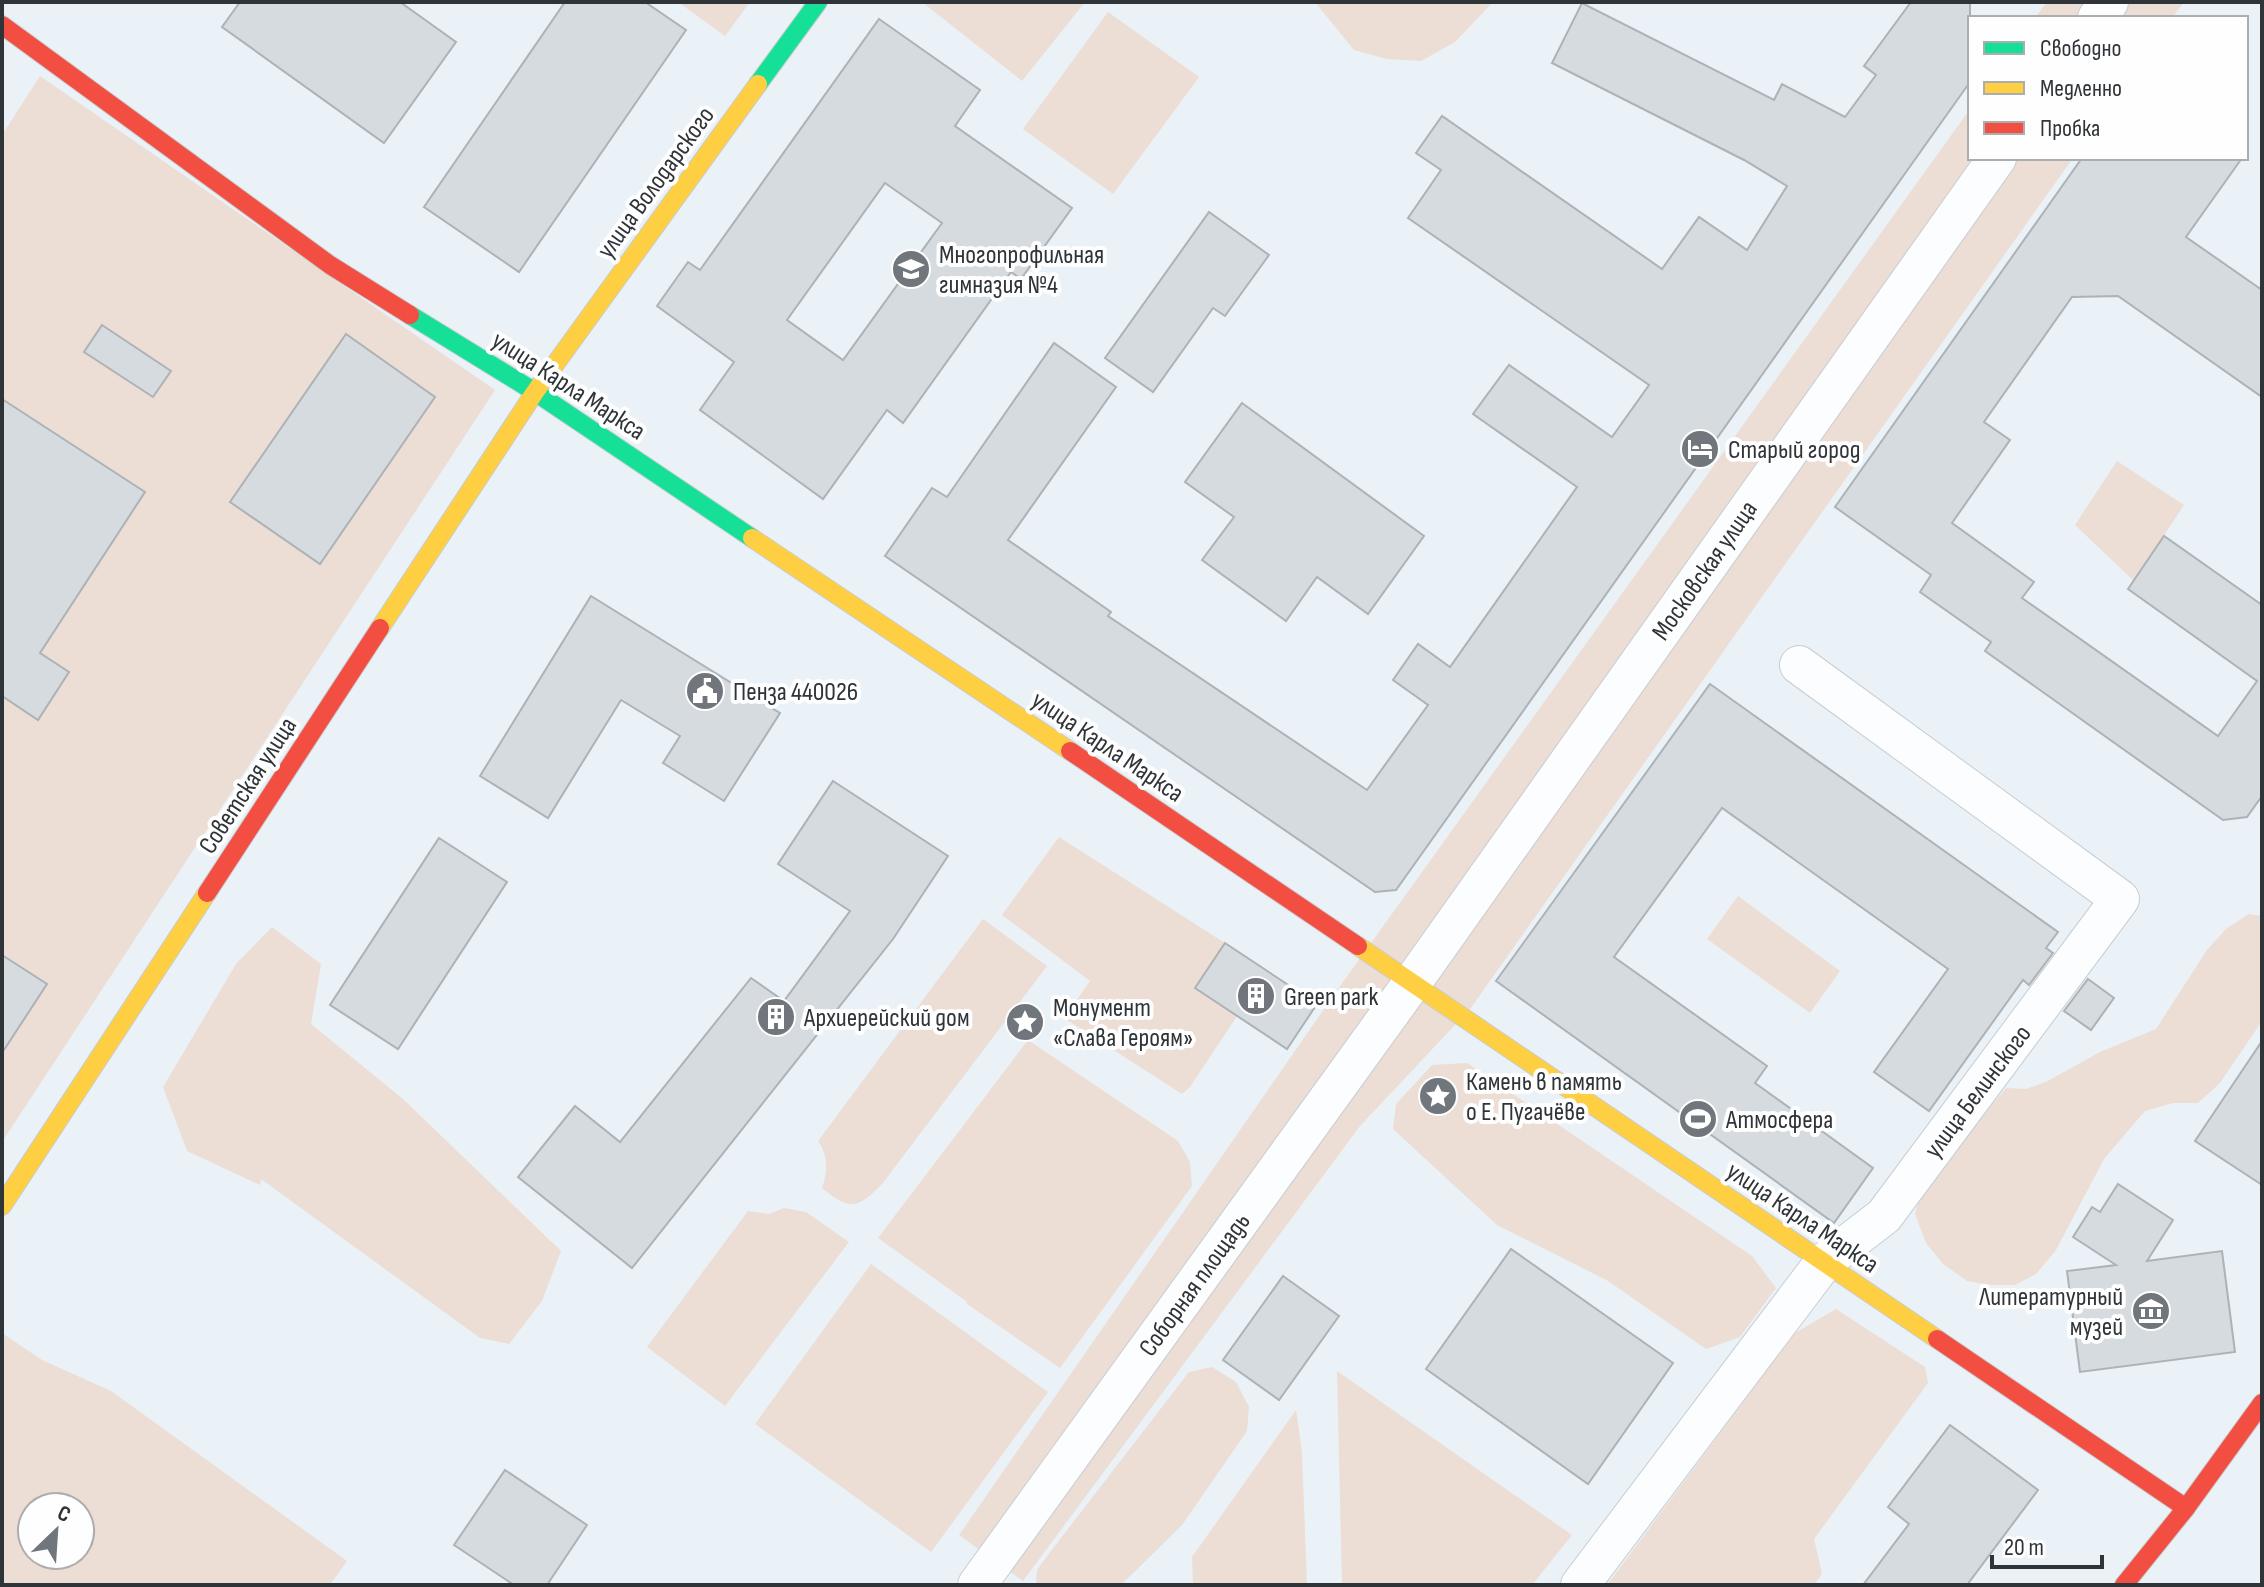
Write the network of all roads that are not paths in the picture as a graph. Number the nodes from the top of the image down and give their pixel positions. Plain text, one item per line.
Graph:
1 (818, 2) edge
2 (2, 25) edge
3 (1996, 160) edge
4 (535, 392) junction
5 (1799, 665) dead end
6 (1412, 983) junction
7 (2, 1206) edge
8 (1824, 1262) junction
9 (2262, 1403) edge
10 (2186, 1508) junction
11 (977, 1585) edge
12 (1580, 1585) edge
13 (2124, 1585) edge

1 - 4 main road, улица Володарского
2 - 4 main road, улица Карла Маркса
3 - 6 street, Московская улица
4 - 6 main road, улица Карла Маркса
4 - 7 main road, Советская улица
5 - 8 street, улица Белинского
6 - 8 main road, улица Карла Маркса
6 - 11 street, Соборная площадь
8 - 10 main road, улица Карла Маркса
8 - 12 street, улица Белинского
9 - 10 main road
10 - 13 main road

